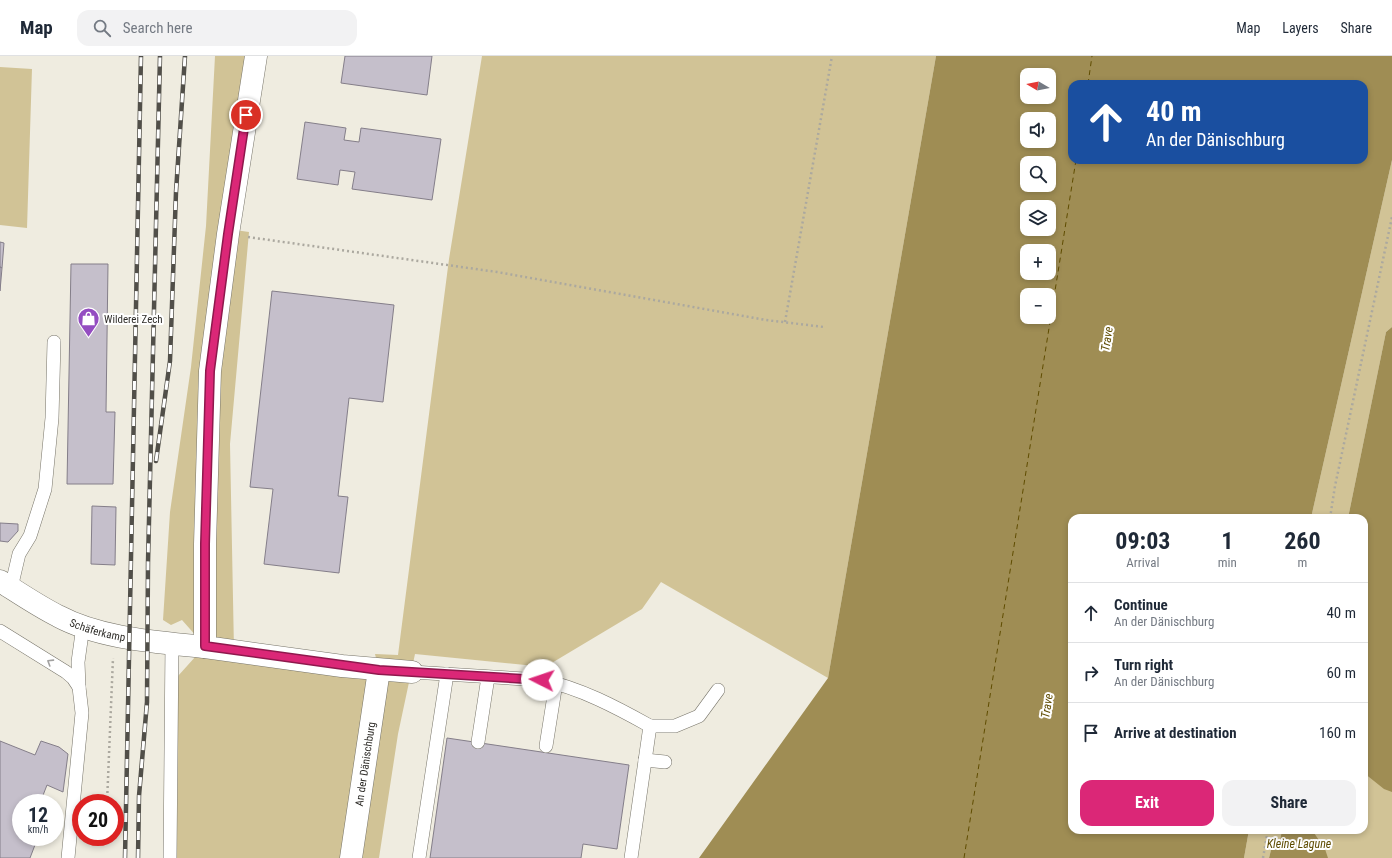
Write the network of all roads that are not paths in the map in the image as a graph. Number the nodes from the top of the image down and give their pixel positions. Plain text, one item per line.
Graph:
1 (256, 56) edge
2 (54, 342) dead end
3 (6, 585) edge
4 (83, 626) junction
5 (0, 631) edge
6 (172, 643) junction
7 (205, 646) junction
8 (379, 670) junction
9 (412, 672) joint
10 (447, 674) junction
11 (488, 677) junction
12 (556, 684) junction
13 (79, 687) junction
14 (718, 690) dead end
15 (650, 726) junction
16 (478, 742) dead end
17 (546, 746) dead end
18 (645, 760) junction
19 (665, 762) dead end
20 (68, 858) edge
21 (170, 858) edge
22 (351, 858) edge
23 (418, 858) edge
24 (631, 858) edge

1 - 7 street
2 - 3 lane
3 - 4 street, Schäferkamp
4 - 6 street, Schäferkamp
4 - 13 lane
13 -> 5 lane
6 - 7 street, Schäferkamp
6 - 21 lane
7 - 8 street
8 - 9 street
8 - 22 street, An der Dänischburg
9 - 10 lane
10 - 11 lane
10 - 23 lane
11 - 12 lane
11 - 16 lane
12 - 15 lane
12 - 17 lane
13 - 20 lane
14 - 15 lane
15 - 18 lane
18 - 19 lane
18 - 24 lane

